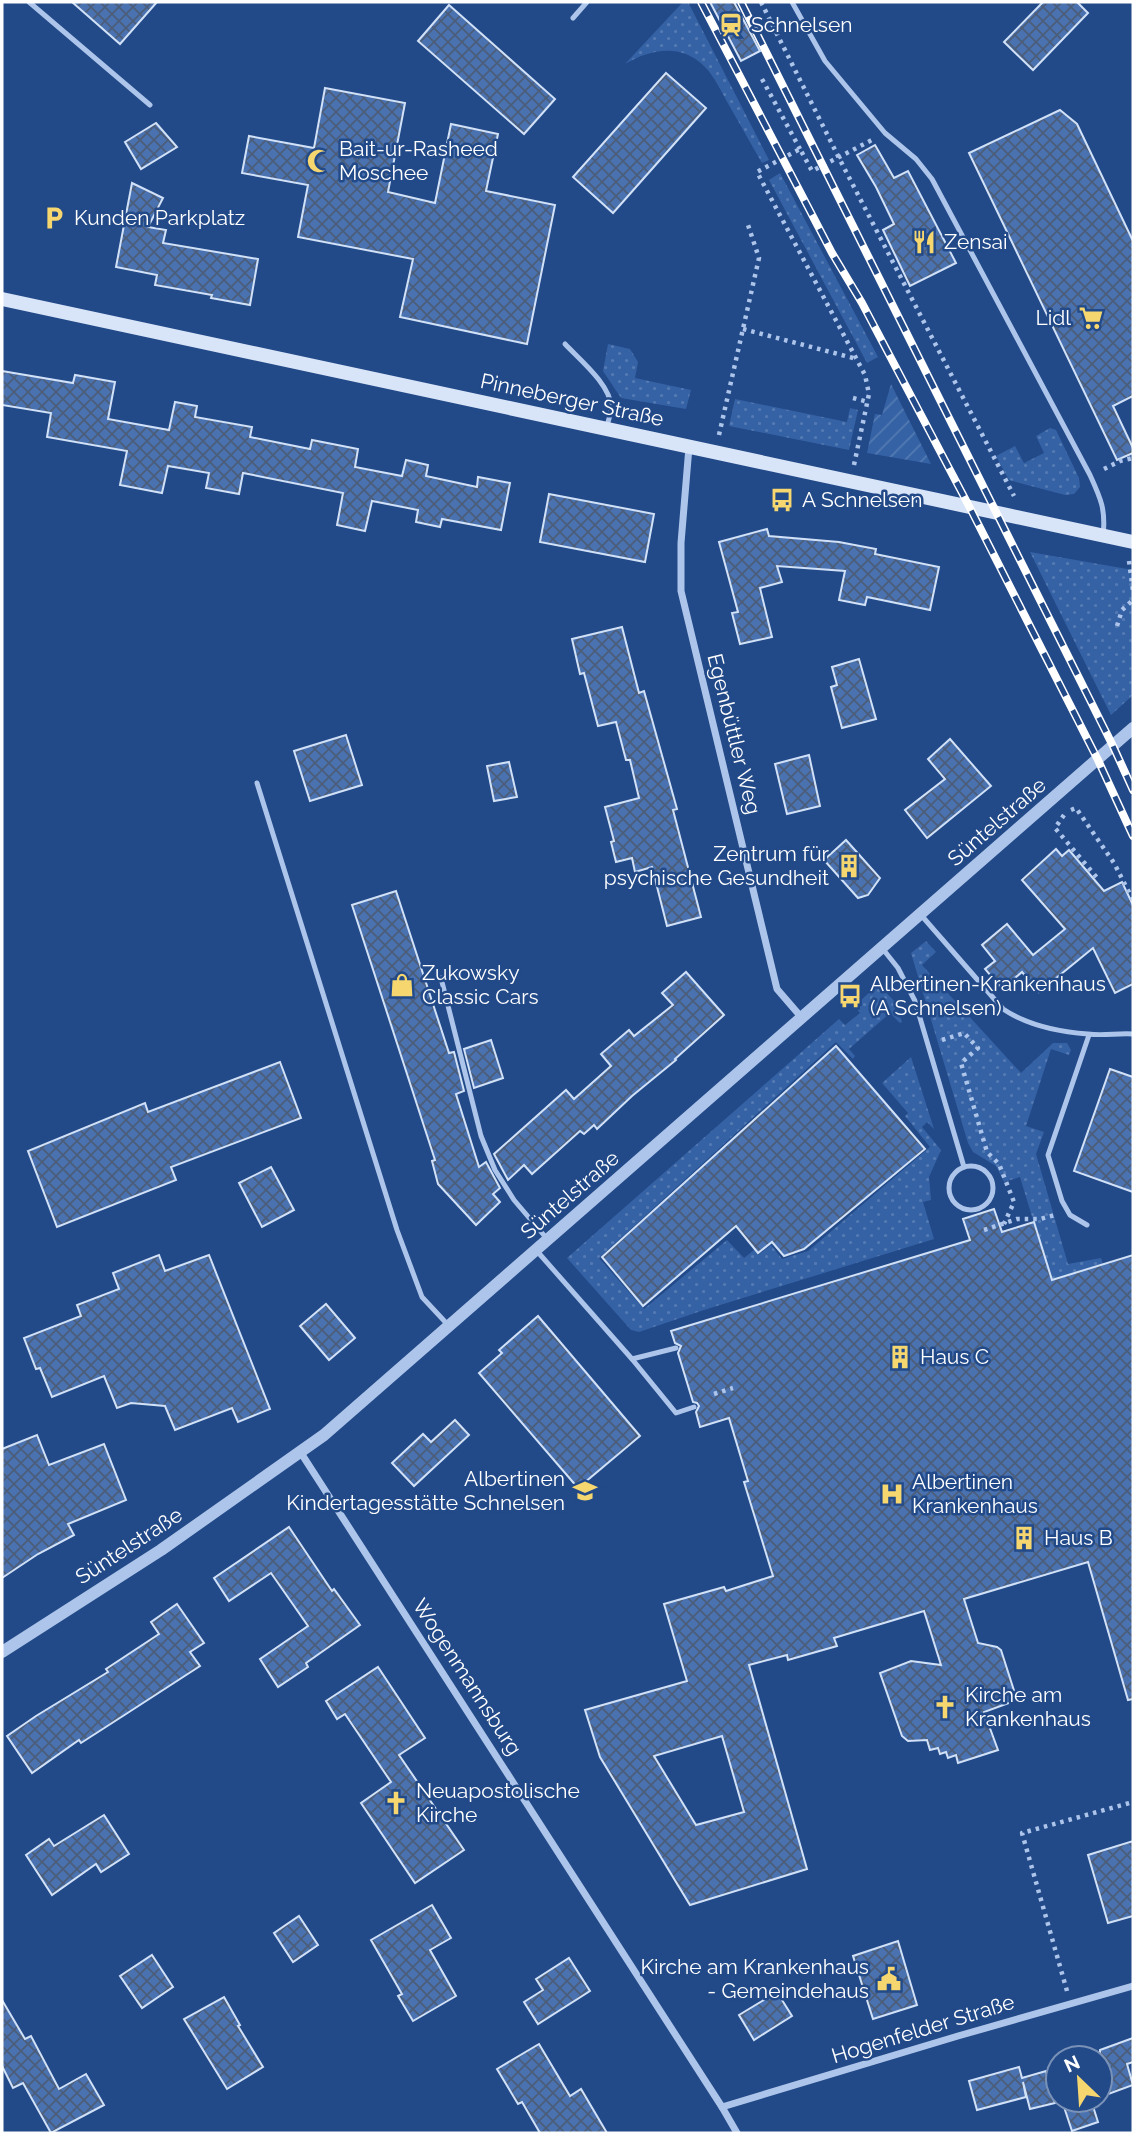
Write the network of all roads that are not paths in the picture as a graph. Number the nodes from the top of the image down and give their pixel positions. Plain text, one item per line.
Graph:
1 (29, 2) edge
2 (587, 2) edge
3 (792, 2) edge
4 (573, 18) dead end
5 (150, 105) dead end
6 (2, 299) edge
7 (565, 344) dead end
8 (606, 429) junction
9 (690, 447) junction
10 (1103, 537) junction
11 (1130, 541) edge
12 (1133, 728) edge
13 (257, 783) dead end
14 (920, 914) junction
15 (881, 948) junction
16 (440, 978) dead end
17 (802, 1018) junction
18 (1133, 1034) edge
19 (1089, 1035) junction
20 (964, 1167) junction
21 (1087, 1225) dead end
22 (548, 1240) junction
23 (536, 1250) junction
24 (449, 1326) junction
25 (677, 1348) dead end
26 (632, 1359) junction
27 (694, 1408) dead end
28 (301, 1453) junction
29 (2, 1652) edge
30 (1133, 1986) edge
31 (722, 2107) junction
32 (737, 2133) edge

1 - 5 lane
2 - 4 lane
3 - 10 lane
6 - 8 main road, Pinneberger Straße
7 - 8 lane
8 - 9 main road, Pinneberger Straße
9 - 10 main road, Pinneberger Straße
9 - 17 street, Egenbüttler Weg
10 - 11 main road, Pinneberger Straße
12 - 14 street, Süntelstraße
13 - 24 lane
14 - 15 street, Süntelstraße
14 - 19 lane
15 - 17 street, Süntelstraße
15 - 20 lane
16 - 22 lane
17 - 22 street, Süntelstraße
18 - 19 lane
19 - 21 lane
20 - 20 lane
22 - 23 street, Süntelstraße
23 - 24 street, Süntelstraße
23 - 26 lane
24 - 28 street, Süntelstraße
25 - 26 lane
26 - 27 lane
28 - 29 street, Süntelstraße
28 - 31 street, Wogenmannsburg
30 - 31 street, Hogenfelder Straße
31 - 32 street, Wogenmannsburg

